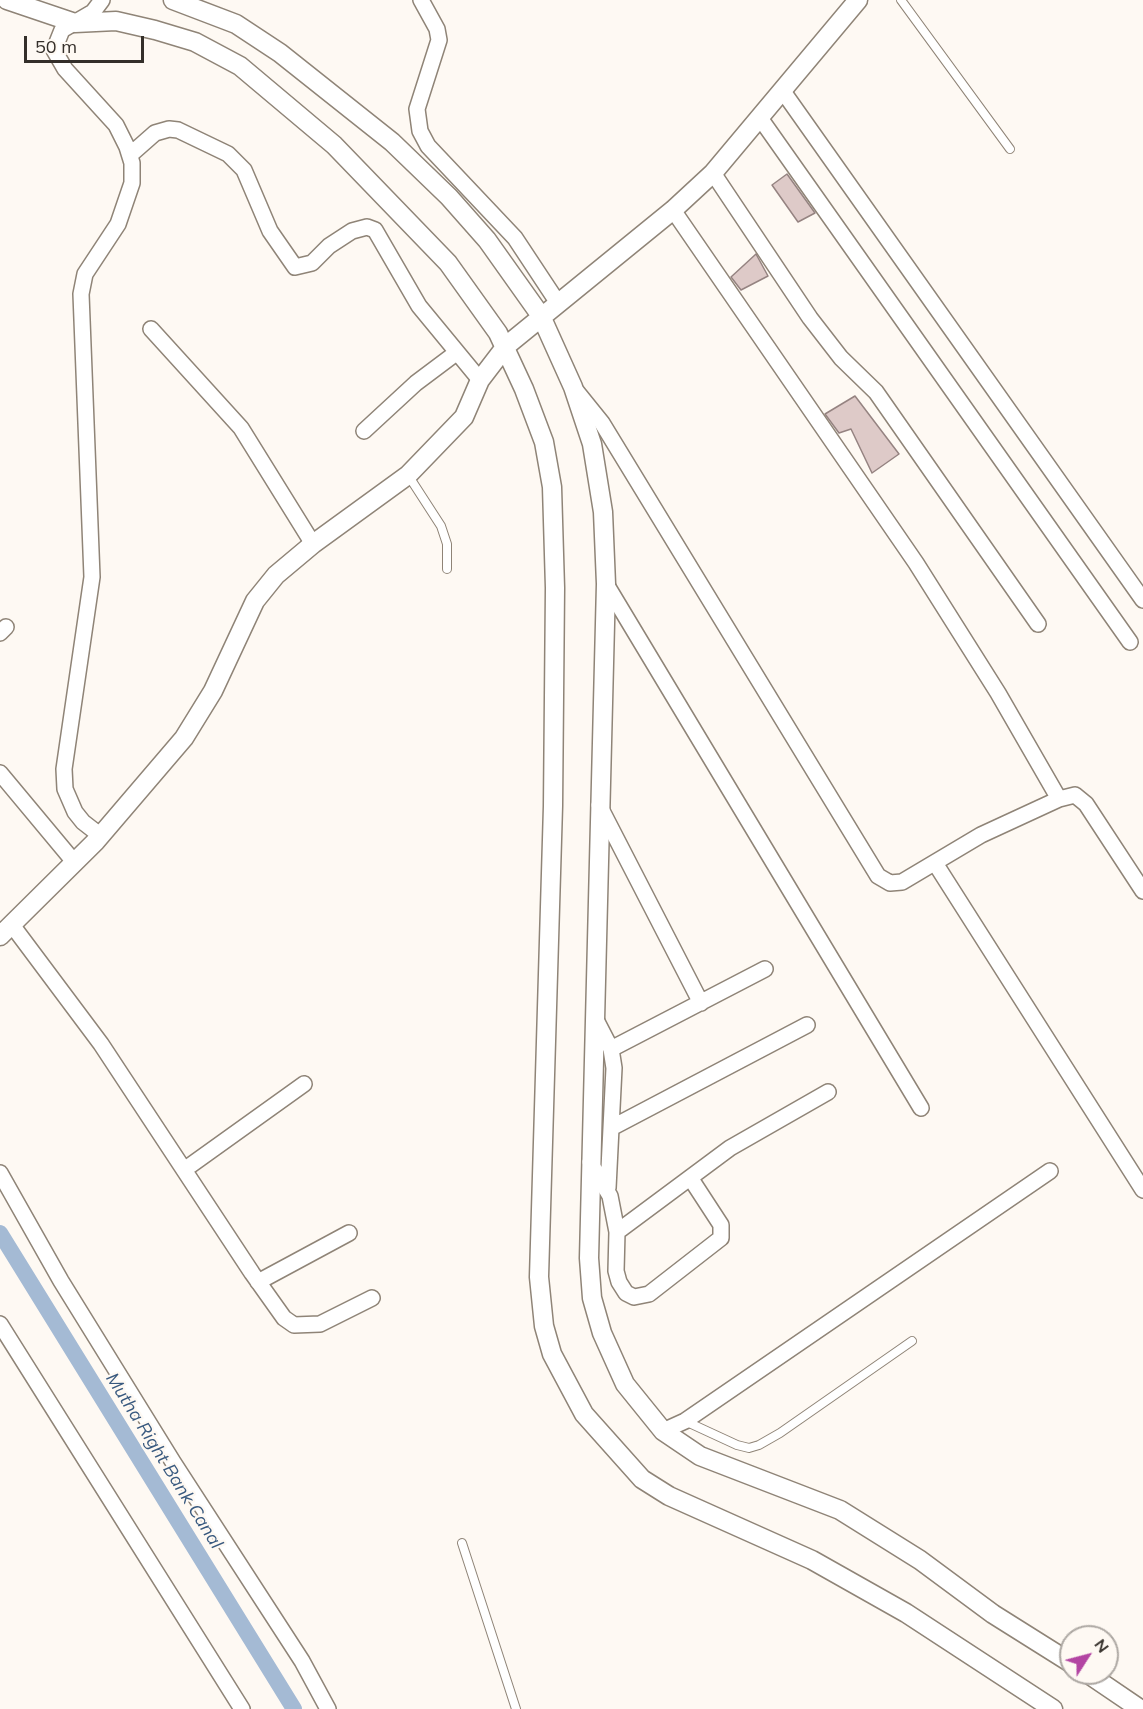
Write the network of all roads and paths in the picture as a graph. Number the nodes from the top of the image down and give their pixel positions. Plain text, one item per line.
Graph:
1 (7, 0) edge
2 (102, 0) edge
3 (173, 0) edge
4 (421, 0) edge
5 (858, 0) edge
6 (901, 0) edge
7 (75, 23) junction
8 (782, 90) junction
9 (760, 118) junction
10 (1010, 149) dead end
11 (130, 155) junction
12 (713, 173) junction
13 (673, 210) junction
14 (558, 303) junction
15 (537, 319) junction
16 (151, 328) dead end
17 (509, 344) junction
18 (456, 353) junction
19 (480, 380) junction
20 (573, 387) junction
21 (364, 431) dead end
22 (408, 475) junction
23 (313, 544) junction
24 (447, 569) dead end
25 (606, 584) junction
26 (1143, 600) edge
27 (1038, 624) dead end
28 (1130, 642) dead end
29 (0, 773) edge
30 (1059, 799) junction
31 (599, 805) junction
32 (101, 836) junction
33 (75, 863) junction
34 (935, 863) junction
35 (1143, 891) edge
36 (6, 931) edge
37 (765, 969) dead end
38 (701, 1003) junction
39 (595, 1018) junction
40 (807, 1025) dead end
41 (611, 1049) junction
42 (304, 1084) dead end
43 (828, 1092) dead end
44 (921, 1108) dead end
45 (613, 1127) junction
46 (590, 1162) junction
47 (184, 1170) junction
48 (1050, 1171) dead end
49 (0, 1173) edge
50 (691, 1179) junction
51 (608, 1188) junction
52 (1143, 1190) edge
53 (617, 1232) junction
54 (349, 1233) dead end
55 (258, 1282) junction
56 (372, 1298) dead end
57 (0, 1324) edge
58 (912, 1341) dead end
59 (685, 1421) junction
60 (663, 1431) junction
61 (462, 1543) dead end
62 (1059, 1655) edge
63 (1105, 1685) edge
64 (242, 1709) edge
65 (328, 1709) edge
66 (516, 1709) edge
67 (1053, 1709) edge
68 (1140, 1709) edge

1 - 7 street
2 - 7 street
3 - 15 street
4 - 14 street
5 - 8 street
6 - 10 lane
7 - 11 street
7 - 17 street
8 - 9 street
8 - 26 street
9 - 12 street
9 - 28 street
11 - 18 street
11 - 32 street
12 - 13 street
12 - 27 street
13 - 14 street
13 - 30 street
14 - 15 street
15 - 17 street
15 - 20 street
16 - 23 street
17 - 19 street
17 - 67 street
18 - 19 street
18 - 21 street
19 - 22 street
20 - 25 street
20 - 34 street
22 - 23 street
22 - 24 lane
23 - 32 street
25 - 31 street
25 - 44 street
29 - 33 street
30 - 34 street
30 - 35 street
31 - 38 street
31 - 39 street
32 - 33 street
33 - 36 street
34 - 52 street
36 - 47 street
37 - 38 street
38 - 41 street
39 - 41 street
39 - 46 street
40 - 45 street
41 - 45 street
42 - 47 street
43 - 50 street
45 - 51 street
46 - 51 street
46 - 60 street
47 - 55 street
48 - 59 street
49 - 65 street
50 - 53 street
50 - 53 street
51 - 53 street
54 - 55 street
55 - 56 street
57 - 64 street
58 - 59 lane
59 - 60 street
60 - 62 street
61 - 66 lane
63 - 68 street

